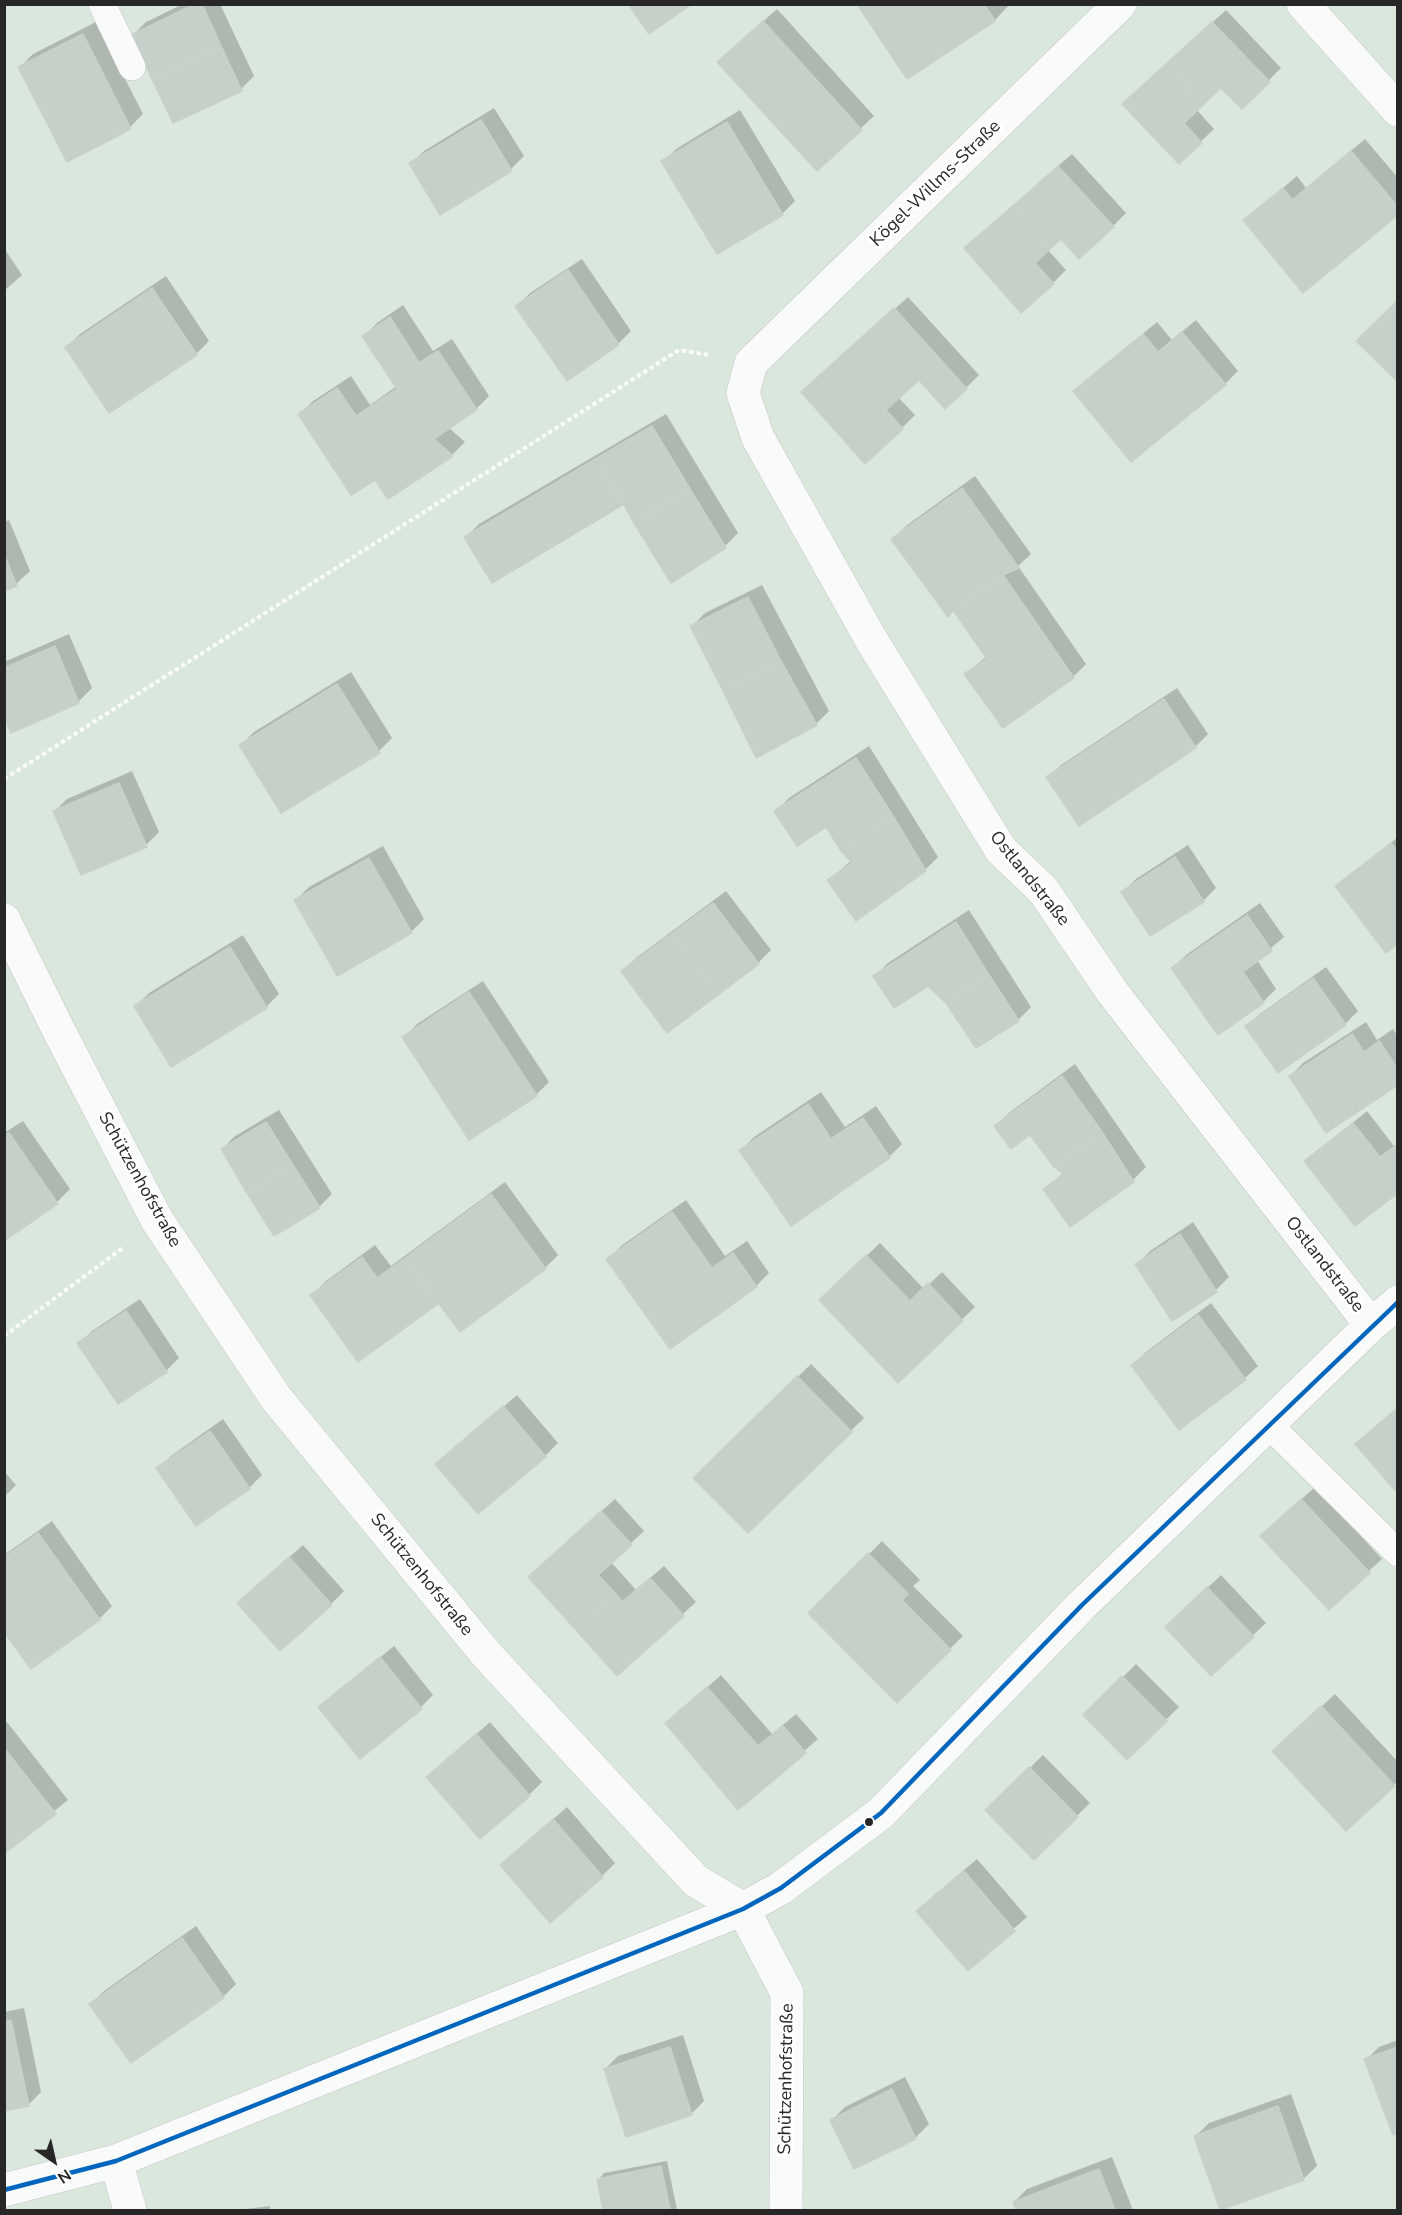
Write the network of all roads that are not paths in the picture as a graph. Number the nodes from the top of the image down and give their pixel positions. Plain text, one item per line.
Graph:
1 (102, 4) edge
2 (1120, 4) edge
3 (1303, 4) edge
4 (132, 67) dead end
5 (1398, 110) edge
6 (751, 363) joint
7 (4, 920) edge
8 (1398, 1302) edge
9 (1371, 1325) junction
10 (1268, 1424) junction
11 (1398, 1553) edge
12 (743, 1909) junction
13 (116, 2161) junction
14 (4, 2190) edge
15 (130, 2211) edge
16 (786, 2211) edge

1 - 4 lane
2 - 6 street, Kögel-Willms-Straße
3 - 5 street
6 - 9 street, Ostlandstraße
7 - 12 street, Schützenhofstraße
8 - 9 street
9 - 10 street
10 - 11 lane
10 - 12 street
12 - 13 street
12 - 16 street, Schützenhofstraße
13 - 14 street
13 - 15 street

